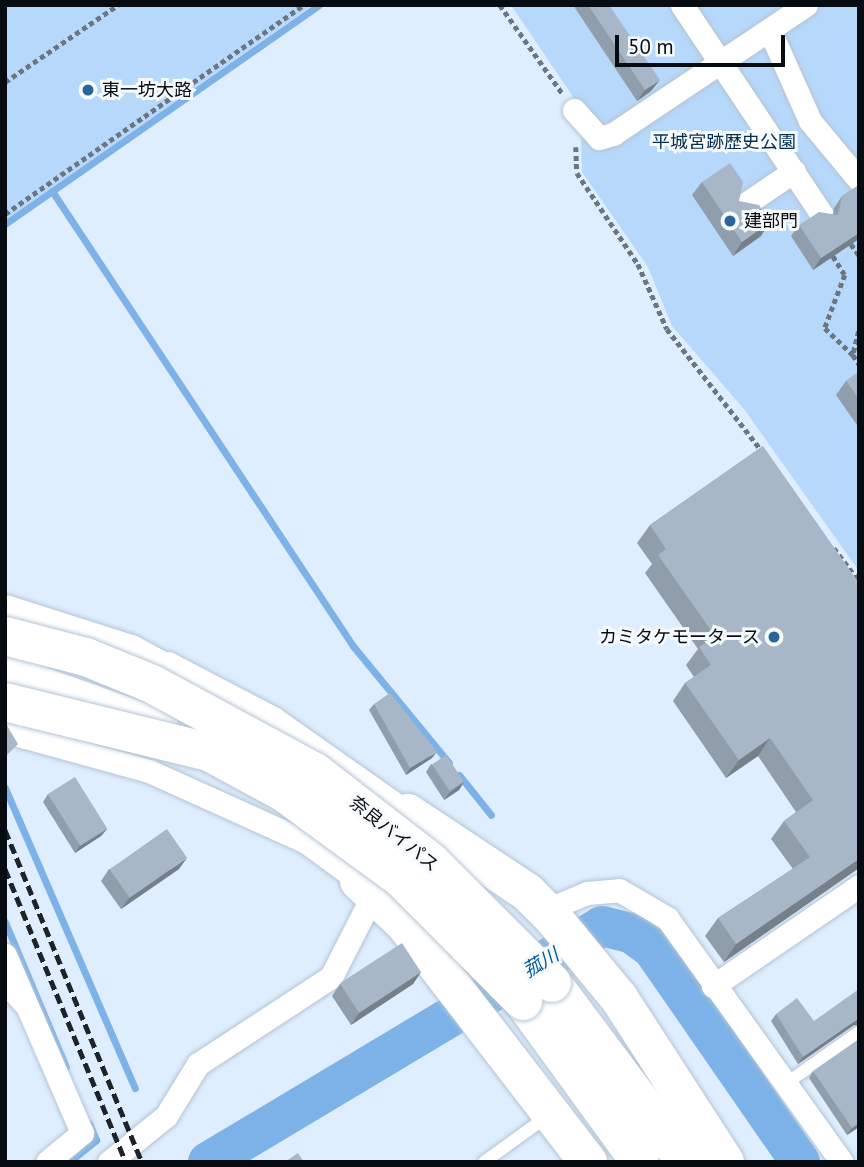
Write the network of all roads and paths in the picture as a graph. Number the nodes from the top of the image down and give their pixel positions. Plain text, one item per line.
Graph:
1 (118, 5) edge
2 (303, 5) edge
3 (500, 5) edge
4 (682, 5) edge
5 (806, 5) edge
6 (770, 31) junction
7 (721, 62) junction
8 (5, 82) edge
9 (574, 110) junction
10 (794, 171) junction
11 (859, 180) edge
12 (741, 207) edge
13 (5, 214) edge
14 (822, 215) edge
15 (852, 244) edge
16 (859, 255) edge
17 (834, 256) edge
18 (859, 331) edge
19 (853, 355) junction
20 (859, 364) edge
21 (765, 457) edge
22 (828, 539) edge
23 (859, 580) edge
24 (5, 603) edge
25 (5, 614) edge
26 (5, 636) edge
27 (5, 675) edge
28 (5, 702) edge
29 (242, 727) junction
30 (209, 752) junction
31 (408, 813) junction
32 (859, 886) edge
33 (366, 888) junction
34 (550, 915) junction
35 (5, 955) edge
36 (713, 986) junction
37 (5, 990) edge
38 (537, 992) junction
39 (38, 1027) junction
40 (859, 1032) edge
41 (784, 1085) junction
42 (552, 1112) junction
43 (47, 1162) edge
44 (109, 1162) edge
45 (484, 1162) edge
46 (588, 1162) edge
47 (640, 1162) edge
48 (686, 1162) edge
49 (725, 1162) edge
50 (842, 1162) edge

1 - 8 path
2 - 13 path
3 - 9 path
4 - 7 street
5 - 6 street
6 - 7 street
6 - 11 street
7 - 9 street
7 - 10 street
9 - 21 path
10 - 12 street
10 - 14 street
15 - 16 path
17 - 19 path
18 - 19 path
19 - 20 path
22 - 23 path
24 - 31 street
25 - 29 highway
26 - 29 highway, 奈良バイパス, bridge
27 - 30 highway, 奈良バイパス, bridge
27 - 33 street
28 - 30 highway, bridge
29 - 38 highway, 奈良バイパス, bridge
30 - 38 highway, 奈良バイパス, bridge
31 - 33 street
31 - 34 highway
32 - 36 street
33 - 42 highway
33 - 44 street
34 - 36 street
34 - 49 highway
35 - 39 street
36 - 41 street
37 - 39 lane
38 - 47 highway, 奈良バイパス
38 - 48 highway, 奈良バイパス
39 - 43 street
40 - 41 lane
41 - 50 street
42 - 45 lane
42 - 46 highway

